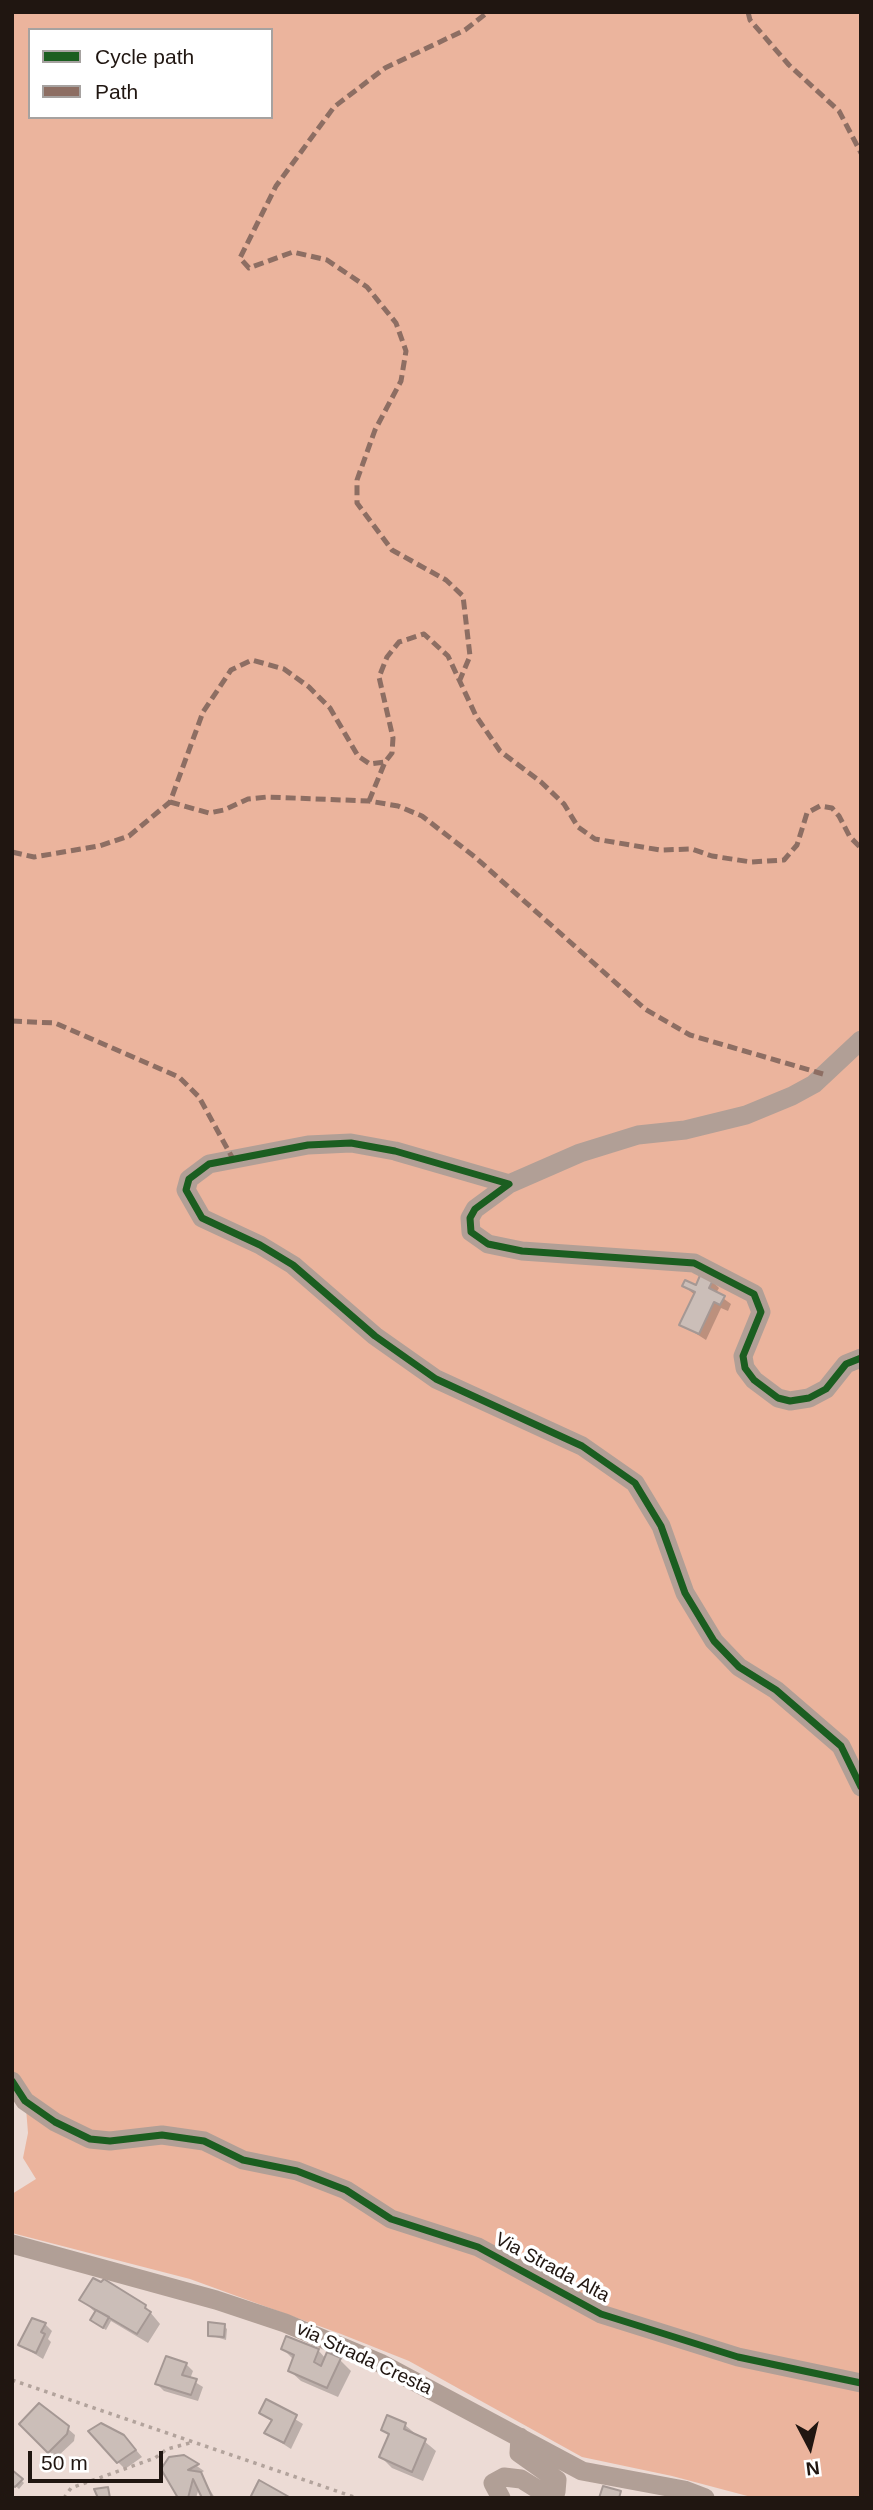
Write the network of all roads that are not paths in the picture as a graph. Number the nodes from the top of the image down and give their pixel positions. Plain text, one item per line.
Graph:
1 (861, 1040) edge
2 (509, 1184) junction
3 (861, 1358) edge
4 (861, 1787) edge
5 (12, 2081) edge
6 (12, 2244) edge
7 (861, 2383) edge
8 (520, 2437) junction
9 (501, 2498) edge
10 (705, 2498) edge

1 - 2 street
2 - 3 street
2 - 4 street
5 - 7 street, Via Strada Alta
6 - 8 street, via Strada Cresta
8 - 9 street
8 - 10 street, via Strada Cresta

